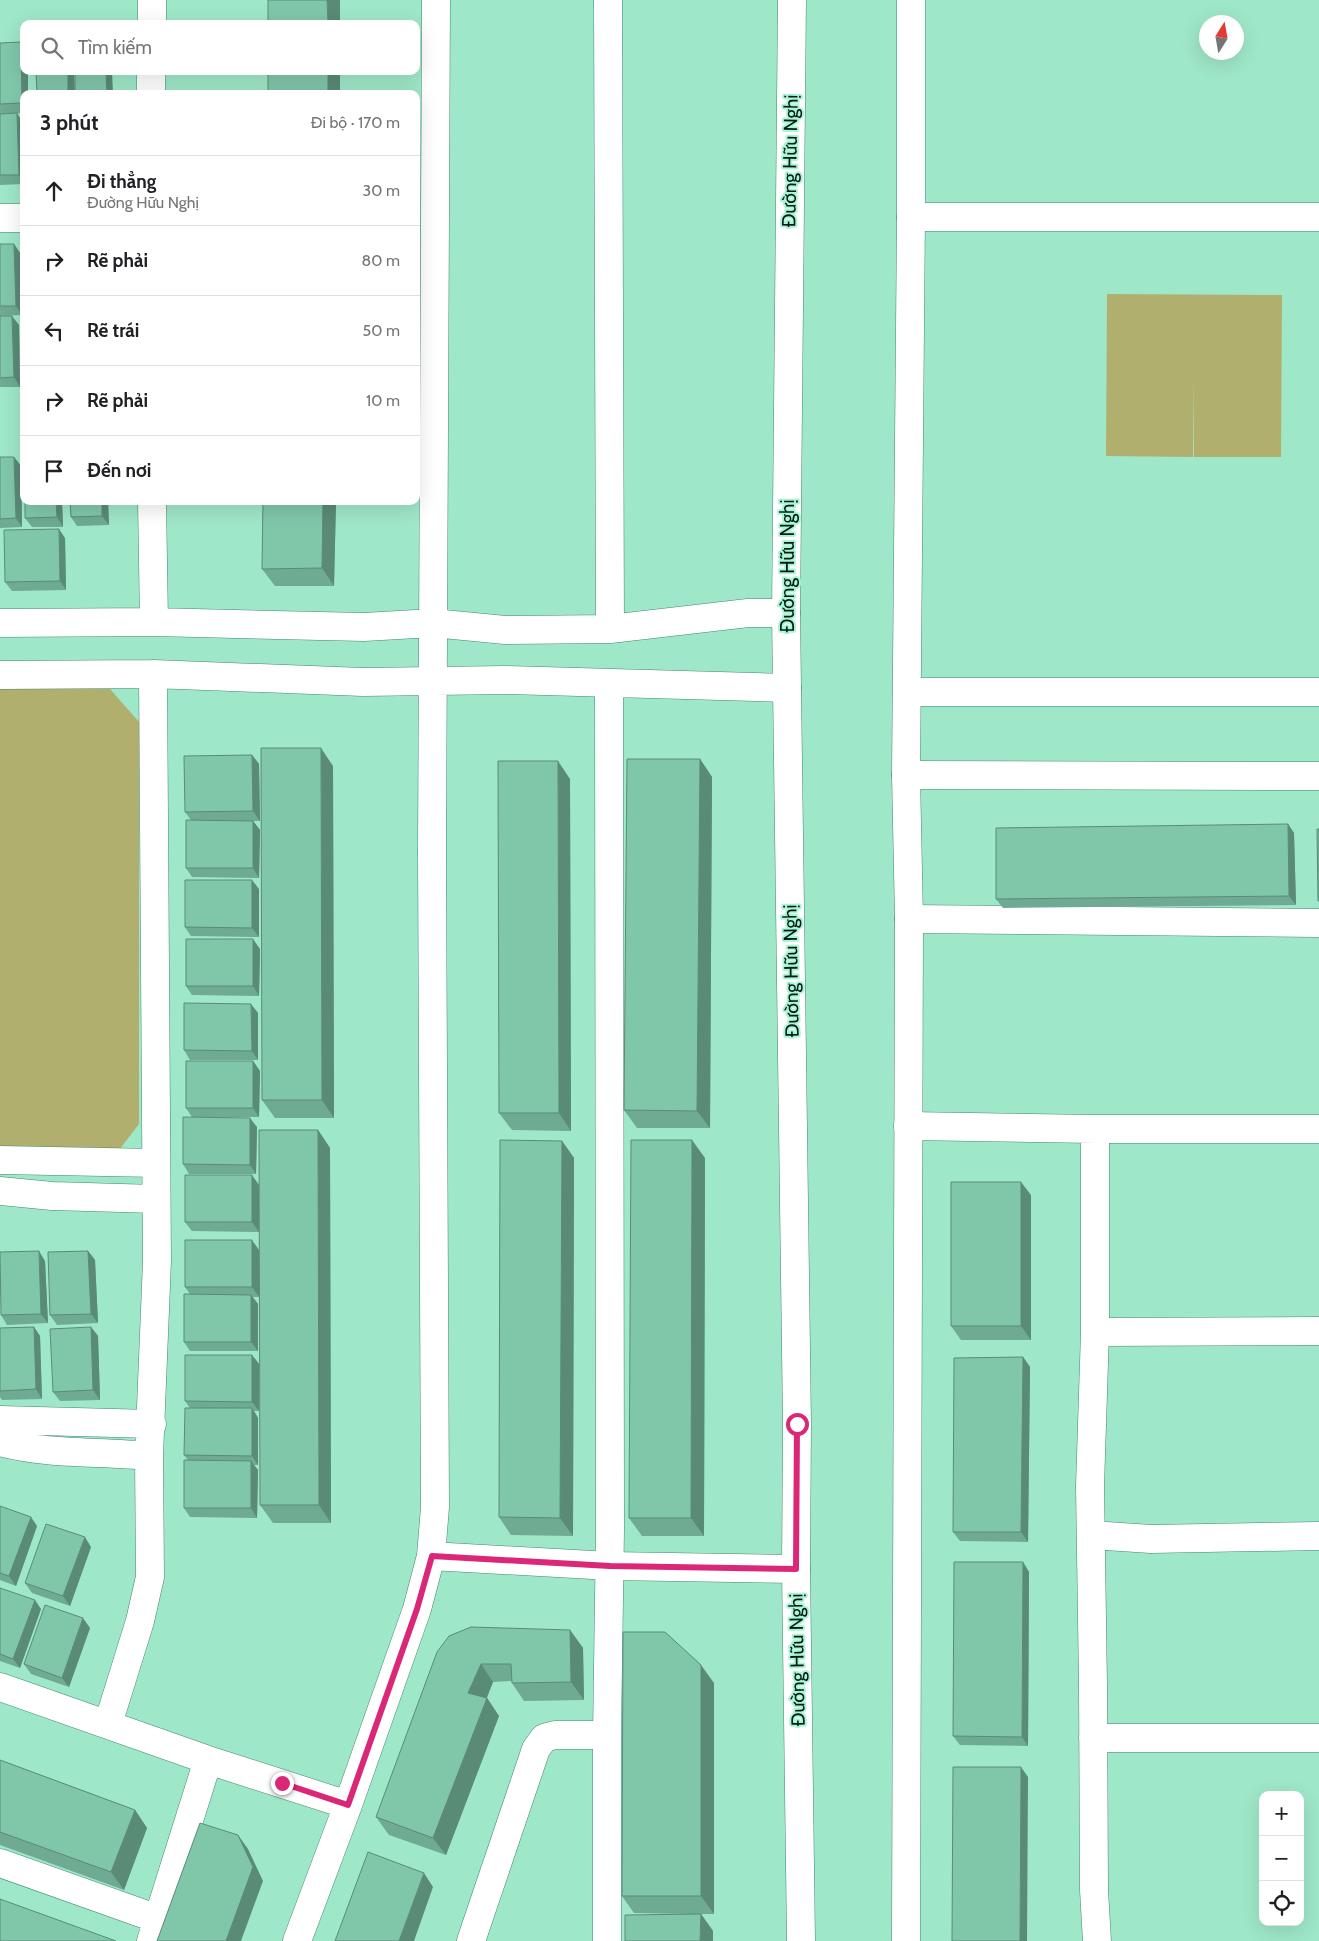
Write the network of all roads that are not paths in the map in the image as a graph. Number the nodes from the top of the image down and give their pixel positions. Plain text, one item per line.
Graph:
1 (152, 0) edge
2 (436, 0) edge
3 (608, 0) edge
4 (792, 0) edge
5 (911, 0) edge
6 (152, 20) edge
7 (151, 75) edge
8 (151, 90) edge
9 (911, 217) junction
10 (1319, 217) edge
11 (0, 218) edge
12 (20, 218) edge
13 (152, 505) edge
14 (786, 613) junction
15 (154, 622) junction
16 (0, 623) edge
17 (433, 623) junction
18 (610, 629) junction
19 (153, 674) junction
20 (0, 675) edge
21 (433, 680) junction
22 (609, 683) junction
23 (788, 688) junction
24 (907, 692) junction
25 (1319, 692) edge
26 (906, 775) junction
27 (1319, 776) edge
28 (909, 919) junction
29 (1319, 924) edge
30 (908, 1126) junction
31 (1095, 1128) junction
32 (1319, 1129) edge
33 (0, 1160) edge
34 (156, 1163) junction
35 (0, 1191) edge
36 (156, 1200) junction
37 (1319, 1331) edge
38 (1095, 1332) junction
39 (0, 1420) edge
40 (152, 1424) junction
41 (0, 1442) edge
42 (149, 1456) junction
43 (1091, 1536) junction
44 (1319, 1536) edge
45 (432, 1556) junction
46 (610, 1566) junction
47 (796, 1569) junction
48 (0, 1687) edge
49 (108, 1724) junction
50 (607, 1735) junction
51 (1093, 1738) junction
52 (1319, 1738) edge
53 (208, 1760) junction
54 (348, 1805) junction
55 (0, 1863) edge
56 (155, 1930) edge
57 (297, 1941) edge
58 (471, 1941) edge
59 (607, 1941) edge
60 (800, 1941) edge
61 (906, 1941) edge
62 (1096, 1941) edge

1 - 6 street
2 - 17 street
3 - 18 street
4 - 14 street, Đường Hữu Nghị
5 - 9 street
7 - 8 street
9 - 10 street
9 - 24 street
11 - 12 street
13 - 15 street
14 - 18 street
14 - 23 street, Đường Hữu Nghị
15 - 16 street
15 - 17 street
17 - 18 street
17 - 21 street
19 - 20 street
19 - 21 street
19 - 34 street
21 - 22 street
21 - 45 street
22 - 23 street
22 - 46 street
23 - 47 street, Đường Hữu Nghị
24 - 25 street
24 - 26 street
26 - 27 street
26 - 28 street
28 - 29 street
28 - 30 street
30 - 31 street
30 - 61 street
31 - 32 street
31 - 38 street
33 - 34 street
34 - 36 street
35 - 36 street
36 - 40 street
37 - 38 street
38 - 43 street
39 - 40 street
40 - 42 street
41 - 42 street
42 - 49 street
43 - 44 street
43 - 51 street
45 - 46 street
45 - 54 street
46 - 47 street
46 - 50 street
47 - 60 street, Đường Hữu Nghị
48 - 49 street
49 - 53 street
50 - 58 street
50 - 59 street
51 - 52 street
51 - 62 street
53 - 54 street
53 - 56 street
54 - 57 street
55 - 56 street

